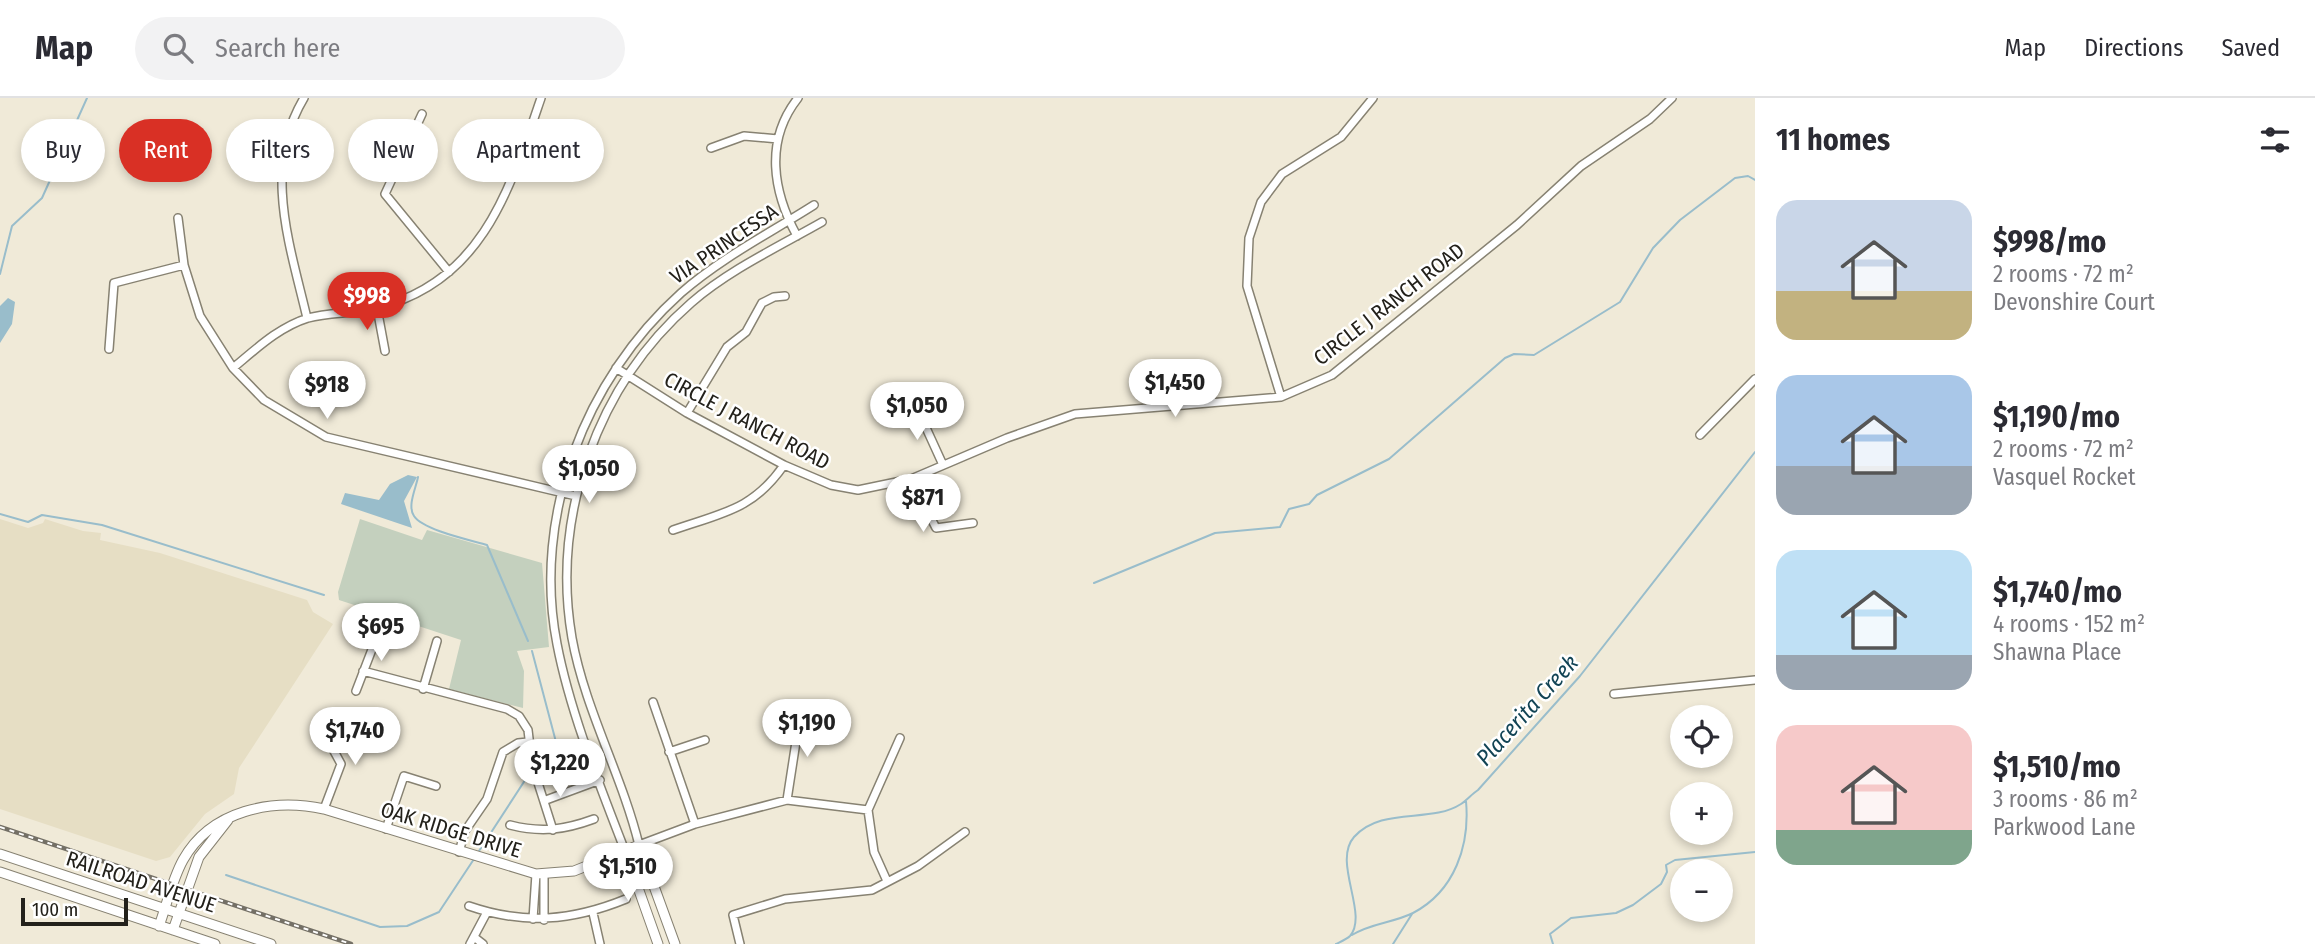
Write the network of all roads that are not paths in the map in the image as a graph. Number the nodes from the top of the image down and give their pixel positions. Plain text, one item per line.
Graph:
1 (304, 98) edge
2 (541, 98) edge
3 (798, 98) edge
4 (1373, 98) edge
5 (1672, 98) edge
6 (422, 114) dead end
7 (778, 139) junction
8 (711, 148) dead end
9 (814, 205) dead end
10 (178, 218) dead end
11 (789, 221) junction
12 (822, 222) dead end
13 (797, 236) junction
14 (184, 265) junction
15 (449, 272) junction
16 (785, 296) dead end
17 (377, 308) junction
18 (307, 318) junction
19 (109, 349) dead end
20 (384, 351) dead end
21 (233, 368) junction
22 (616, 368) junction
23 (628, 375) junction
24 (1755, 379) edge
25 (1280, 397) junction
26 (917, 408) dead end
27 (687, 413) junction
28 (1700, 435) dead end
29 (783, 465) junction
30 (943, 465) junction
31 (911, 479) junction
32 (562, 493) junction
33 (576, 496) junction
34 (973, 523) dead end
35 (673, 530) dead end
36 (381, 626) dead end
37 (437, 641) dead end
38 (363, 671) junction
39 (1755, 680) edge
40 (423, 689) junction
41 (356, 691) dead end
42 (1614, 694) dead end
43 (653, 702) dead end
44 (800, 716) dead end
45 (322, 729) dead end
46 (900, 738) dead end
47 (705, 740) dead end
48 (528, 742) junction
49 (669, 752) junction
50 (600, 780) junction
51 (436, 786) dead end
52 (546, 800) junction
53 (787, 800) junction
54 (324, 809) junction
55 (868, 810) junction
56 (594, 819) dead end
57 (228, 820) junction
58 (695, 824) junction
59 (510, 825) dead end
60 (386, 829) junction
61 (553, 830) junction
62 (965, 832) dead end
63 (639, 845) junction
64 (625, 851) junction
65 (458, 852) junction
66 (0, 854) edge
67 (0, 872) edge
68 (540, 874) junction
69 (887, 881) junction
70 (626, 899) dead end
71 (468, 906) dead end
72 (165, 909) junction
73 (487, 912) junction
74 (178, 913) junction
75 (593, 913) junction
76 (533, 919) junction
77 (544, 920) junction
78 (159, 926) junction
79 (173, 930) junction
80 (472, 940) edge
81 (215, 944) edge
82 (271, 944) edge
83 (483, 944) edge
84 (600, 944) edge
85 (658, 944) edge
86 (675, 944) edge
87 (740, 944) edge

1 - 18 street
2 - 15 street
3 - 7 street
4 - 25 street
5 - 25 street, CIRCLE J RANCH ROAD
6 - 15 street
7 - 8 street
7 - 11 street
9 - 11 street, VIA PRINCESSA
10 - 14 street
11 - 13 street
11 - 22 street, VIA PRINCESSA
12 - 13 street, VIA PRINCESSA
13 - 23 street, VIA PRINCESSA
14 - 19 street
14 - 21 street
15 - 17 street
16 - 27 street
17 - 18 street
17 - 20 street
18 - 21 street
21 - 32 street
22 - 23 street, CIRCLE J RANCH ROAD
22 - 32 street, VIA PRINCESSA
23 - 27 street, CIRCLE J RANCH ROAD
23 - 33 street, VIA PRINCESSA
24 - 28 street
25 - 30 street, CIRCLE J RANCH ROAD
26 - 30 street
27 - 29 street, CIRCLE J RANCH ROAD
29 - 31 street, CIRCLE J RANCH ROAD
29 - 35 street
30 - 31 street, CIRCLE J RANCH ROAD
31 - 34 street
32 - 33 street
32 - 50 street, VIA PRINCESSA
33 - 63 street, VIA PRINCESSA
36 - 38 street
37 - 40 street
38 - 40 street
38 - 41 street
39 - 42 street
40 - 48 street
43 - 49 street
44 - 53 street
45 - 54 street
46 - 55 street
47 - 49 street
48 - 52 street
48 - 65 street
49 - 58 street
50 - 52 street
50 - 64 street, VIA PRINCESSA
51 - 60 street
52 - 61 street
53 - 55 street, OAK RIDGE DRIVE
53 - 58 street, OAK RIDGE DRIVE
54 - 57 main road, OAK RIDGE DRIVE
54 - 60 main road, OAK RIDGE DRIVE
55 - 69 street
56 - 61 street
57 - 72 main road, OAK RIDGE DRIVE
57 - 74 main road
58 - 63 street, OAK RIDGE DRIVE
59 - 61 street
60 - 65 main road, OAK RIDGE DRIVE
62 - 69 street
63 - 64 main road, OAK RIDGE DRIVE
63 - 86 main road, VIA PRINCESSA
64 - 68 main road, OAK RIDGE DRIVE
64 - 85 main road, VIA PRINCESSA
65 - 68 main road, OAK RIDGE DRIVE
66 - 72 main road, RAILROAD AVENUE
67 - 78 main road, RAILROAD AVENUE
68 - 76 street
68 - 77 street
69 - 87 street
70 - 75 street
71 - 73 street
72 - 74 main road, RAILROAD AVENUE
72 - 78 main road, OAK RIDGE DRIVE
73 - 76 street
73 - 80 street
74 - 79 main road
74 - 82 main road, RAILROAD AVENUE
75 - 77 street
75 - 84 street
76 - 77 street
78 - 79 main road, RAILROAD AVENUE
79 - 81 main road, RAILROAD AVENUE
80 - 83 street

